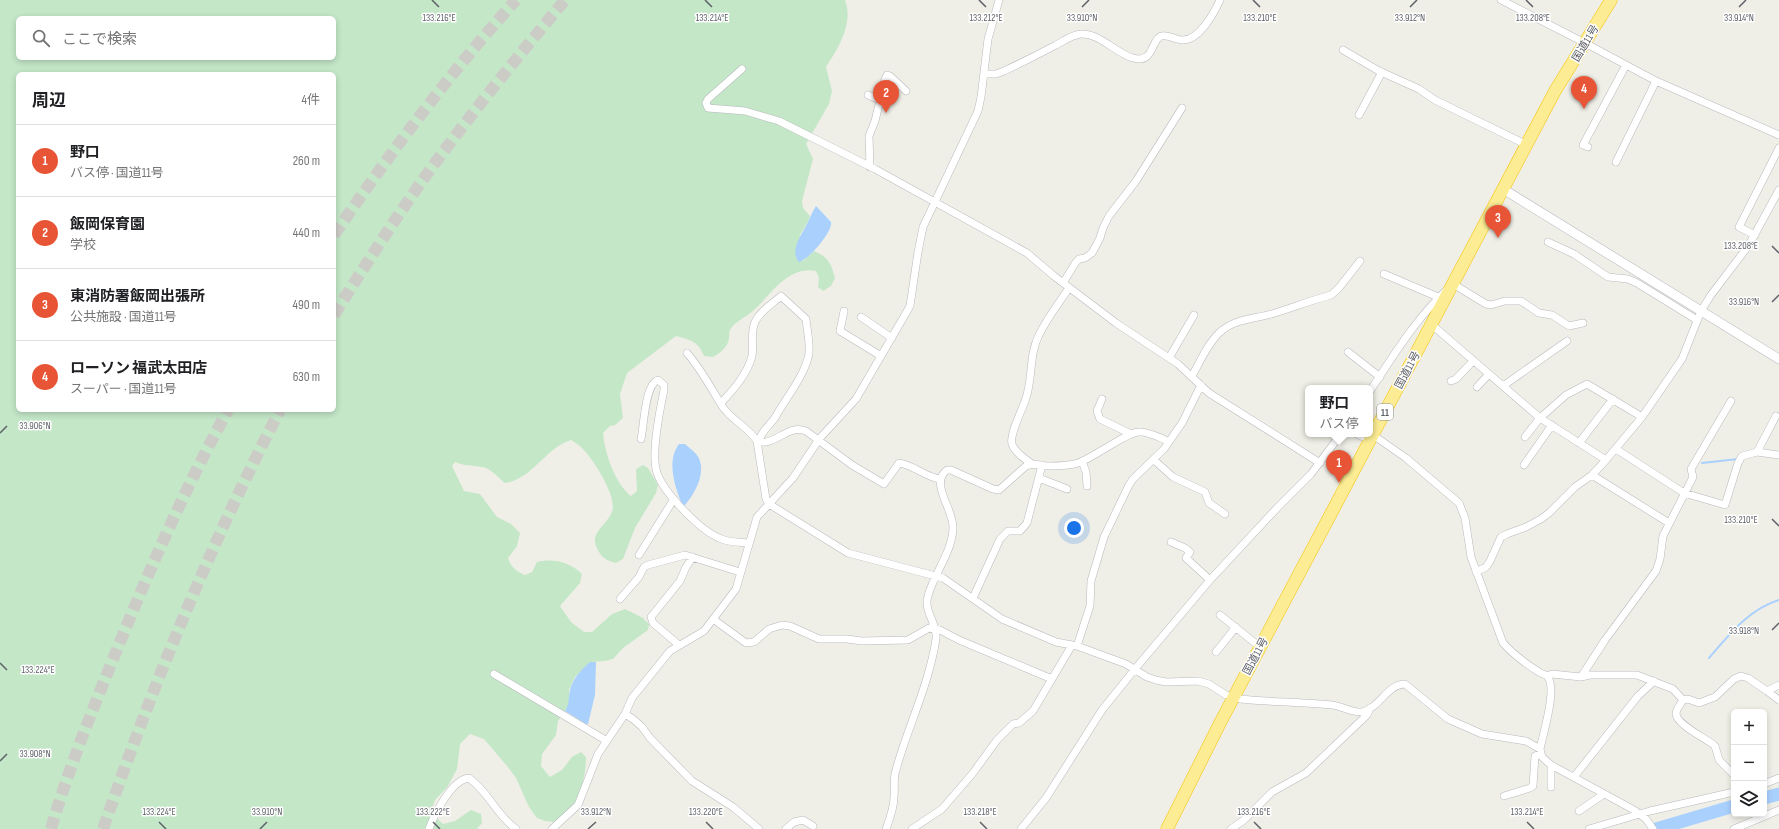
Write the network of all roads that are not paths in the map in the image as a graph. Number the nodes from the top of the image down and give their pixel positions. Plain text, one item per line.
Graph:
1 (999, 0) edge
2 (1220, 0) edge
3 (1501, 0) edge
4 (1611, 0) edge
5 (1585, 43) junction
6 (1343, 50) dead end
7 (1626, 65) junction
8 (742, 69) dead end
9 (1382, 72) junction
10 (984, 74) junction
11 (1656, 81) junction
12 (906, 91) dead end
13 (868, 96) dead end
14 (880, 100) junction
15 (1182, 108) dead end
16 (1359, 115) dead end
17 (1779, 135) edge
18 (1527, 145) junction
19 (1588, 147) dead end
20 (1779, 148) edge
21 (1616, 162) dead end
22 (870, 166) junction
23 (1503, 189) junction
24 (1779, 190) edge
25 (935, 203) junction
26 (1754, 235) junction
27 (1548, 242) dead end
28 (1360, 261) dead end
29 (1384, 274) dead end
30 (1063, 284) junction
31 (1453, 284) junction
32 (1069, 288) junction
33 (1438, 297) junction
34 (844, 311) dead end
35 (1194, 315) dead end
36 (1699, 316) junction
37 (861, 317) dead end
38 (1583, 323) dead end
39 (1431, 324) junction
40 (892, 338) junction
41 (1566, 341) dead end
42 (1348, 352) dead end
43 (687, 353) dead end
44 (881, 356) junction
45 (1169, 358) junction
46 (1473, 360) junction
47 (1779, 360) edge
48 (1489, 374) junction
49 (1192, 376) junction
50 (1380, 377) junction
51 (1451, 381) dead end
52 (1201, 385) junction
53 (1503, 386) junction
54 (1373, 387) edge
55 (1477, 388) dead end
56 (1102, 399) dead end
57 (1613, 399) junction
58 (1731, 401) dead end
59 (721, 403) junction
60 (1775, 416) edge
61 (1642, 417) junction
62 (1540, 418) junction
63 (1552, 425) junction
64 (1130, 434) junction
65 (1373, 435) edge
66 (1525, 436) dead end
67 (1339, 437) edge
68 (1372, 437) joint
69 (641, 439) dead end
70 (818, 440) junction
71 (758, 441) junction
72 (1168, 442) junction
73 (1579, 443) junction
74 (1616, 449) junction
75 (1757, 452) junction
76 (1779, 455) edge
77 (1154, 460) junction
78 (1606, 460) junction
79 (1082, 461) junction
80 (1320, 463) junction
81 (1032, 464) junction
82 (1042, 465) junction
83 (1524, 465) dead end
84 (1592, 475) junction
85 (1038, 478) junction
86 (940, 479) junction
87 (1087, 486) dead end
88 (1067, 489) dead end
89 (1684, 494) junction
90 (674, 500) junction
91 (769, 504) junction
92 (1225, 514) dead end
93 (1670, 523) junction
94 (1171, 542) dead end
95 (749, 543) junction
96 (639, 555) dead end
97 (693, 557) junction
98 (740, 572) junction
99 (1476, 572) junction
100 (936, 576) junction
101 (1210, 580) junction
102 (973, 598) junction
103 (620, 599) dead end
104 (1220, 615) dead end
105 (713, 620) junction
106 (1236, 627) junction
107 (935, 629) junction
108 (679, 646) junction
109 (1074, 646) junction
110 (1260, 647) junction
111 (1216, 652) dead end
112 (1135, 669) junction
113 (494, 674) dead end
114 (1546, 676) junction
115 (1580, 677) junction
116 (1052, 679) junction
117 (1654, 681) junction
118 (1779, 685) edge
119 (1767, 691) junction
120 (1233, 698) junction
121 (1683, 700) junction
122 (1779, 700) edge
123 (1371, 707) junction
124 (625, 714) junction
125 (607, 740) junction
126 (1540, 751) junction
127 (1551, 765) junction
128 (1731, 772) edge
129 (1574, 777) junction
130 (1779, 778) edge
131 (1767, 783) edge
132 (1550, 787) dead end
133 (1731, 793) edge
134 (1604, 794) junction
135 (1504, 796) dead end
136 (1779, 810) edge
137 (1579, 811) dead end
138 (1643, 817) junction
139 (813, 826) dead end
140 (429, 829) edge
141 (516, 829) edge
142 (552, 829) edge
143 (759, 829) edge
144 (786, 829) edge
145 (886, 829) edge
146 (912, 829) edge
147 (1021, 829) edge
148 (1167, 829) edge
149 (1231, 829) edge
150 (1589, 829) edge
151 (1653, 829) edge
152 (1734, 829) edge

1 - 10 street
2 - 10 street
3 - 5 street
4 - 5 highway, 国道11号 / 11
5 - 7 street
5 - 18 highway, 国道11号 / 11
6 - 9 street
7 - 11 street
7 - 19 street
8 - 22 street
9 - 16 street
9 - 18 street
10 - 25 street
11 - 17 street
11 - 21 street
12 - 14 street
13 - 14 street
14 - 22 street
15 - 30 street
18 - 23 highway, 国道11号 / 11
20 - 26 street
22 - 25 street
23 - 31 highway, 国道11号 / 11
23 - 36 street
24 - 26 street
25 - 30 street
25 - 40 street
26 - 36 street
27 - 36 street
28 - 49 street
29 - 33 street
30 - 32 street
31 - 33 street
31 - 38 street
31 - 39 highway, 国道11号 / 11
32 - 45 street
32 - 81 street
33 - 50 street
34 - 44 street
35 - 45 street
36 - 47 street
36 - 61 street
37 - 40 street
39 - 46 street
39 - 65 highway, 国道11号 / 11
40 - 44 street
41 - 53 street
42 - 50 street
43 - 59 street
44 - 70 street
45 - 49 street
46 - 48 street
46 - 51 street
48 - 53 street
48 - 55 street
49 - 52 street
50 - 54 street
52 - 72 street
52 - 80 street
53 - 62 street
56 - 64 street
57 - 61 street
57 - 62 street
57 - 73 street
58 - 89 street
59 - 71 street
59 - 71 street
60 - 75 street
61 - 74 street
62 - 63 street
62 - 66 street
63 - 73 street
63 - 83 street
64 - 72 street
64 - 79 street
67 - 80 street
68 - 99 street
68 - 110 highway, 国道11号 / 11
69 - 90 street
70 - 71 street
70 - 86 street
70 - 91 street
71 - 91 street
72 - 77 street
73 - 78 street
74 - 78 street
74 - 89 street
75 - 76 street
75 - 89 street
77 - 92 street
77 - 109 street
78 - 84 street
79 - 82 street
79 - 87 street
80 - 101 street
81 - 82 street
81 - 86 street
82 - 85 street
84 - 93 street
84 - 99 street
85 - 88 street
85 - 102 street
86 - 100 street
89 - 93 street
90 - 95 street
90 - 96 street
91 - 95 street
91 - 100 street
93 - 115 street
94 - 101 street
95 - 98 street
97 - 98 street
97 - 103 street
97 - 108 street
98 - 105 street
99 - 114 street
100 - 102 street
100 - 107 street
101 - 112 street
102 - 109 street
104 - 106 street
105 - 107 street
105 - 108 street
106 - 110 street
106 - 111 street
107 - 116 street
107 - 145 street
108 - 124 street
109 - 112 street
109 - 116 street
110 - 120 highway, 国道11号 / 11
112 - 120 street
112 - 147 street
113 - 125 street
114 - 115 street
114 - 126 street
115 - 117 street
116 - 146 street
117 - 121 street
117 - 129 street
118 - 119 street
119 - 121 street
119 - 122 street
120 - 123 street
120 - 148 highway, 国道11号 / 11
121 - 128 street
123 - 126 street
123 - 149 street
124 - 125 street
124 - 143 street
125 - 142 street
126 - 127 street
126 - 135 street
127 - 129 street
127 - 132 street
129 - 134 street
130 - 131 street
133 - 138 street
134 - 137 street
134 - 138 street
136 - 152 street
138 - 150 street
138 - 151 street
139 - 144 street
140 - 141 street

